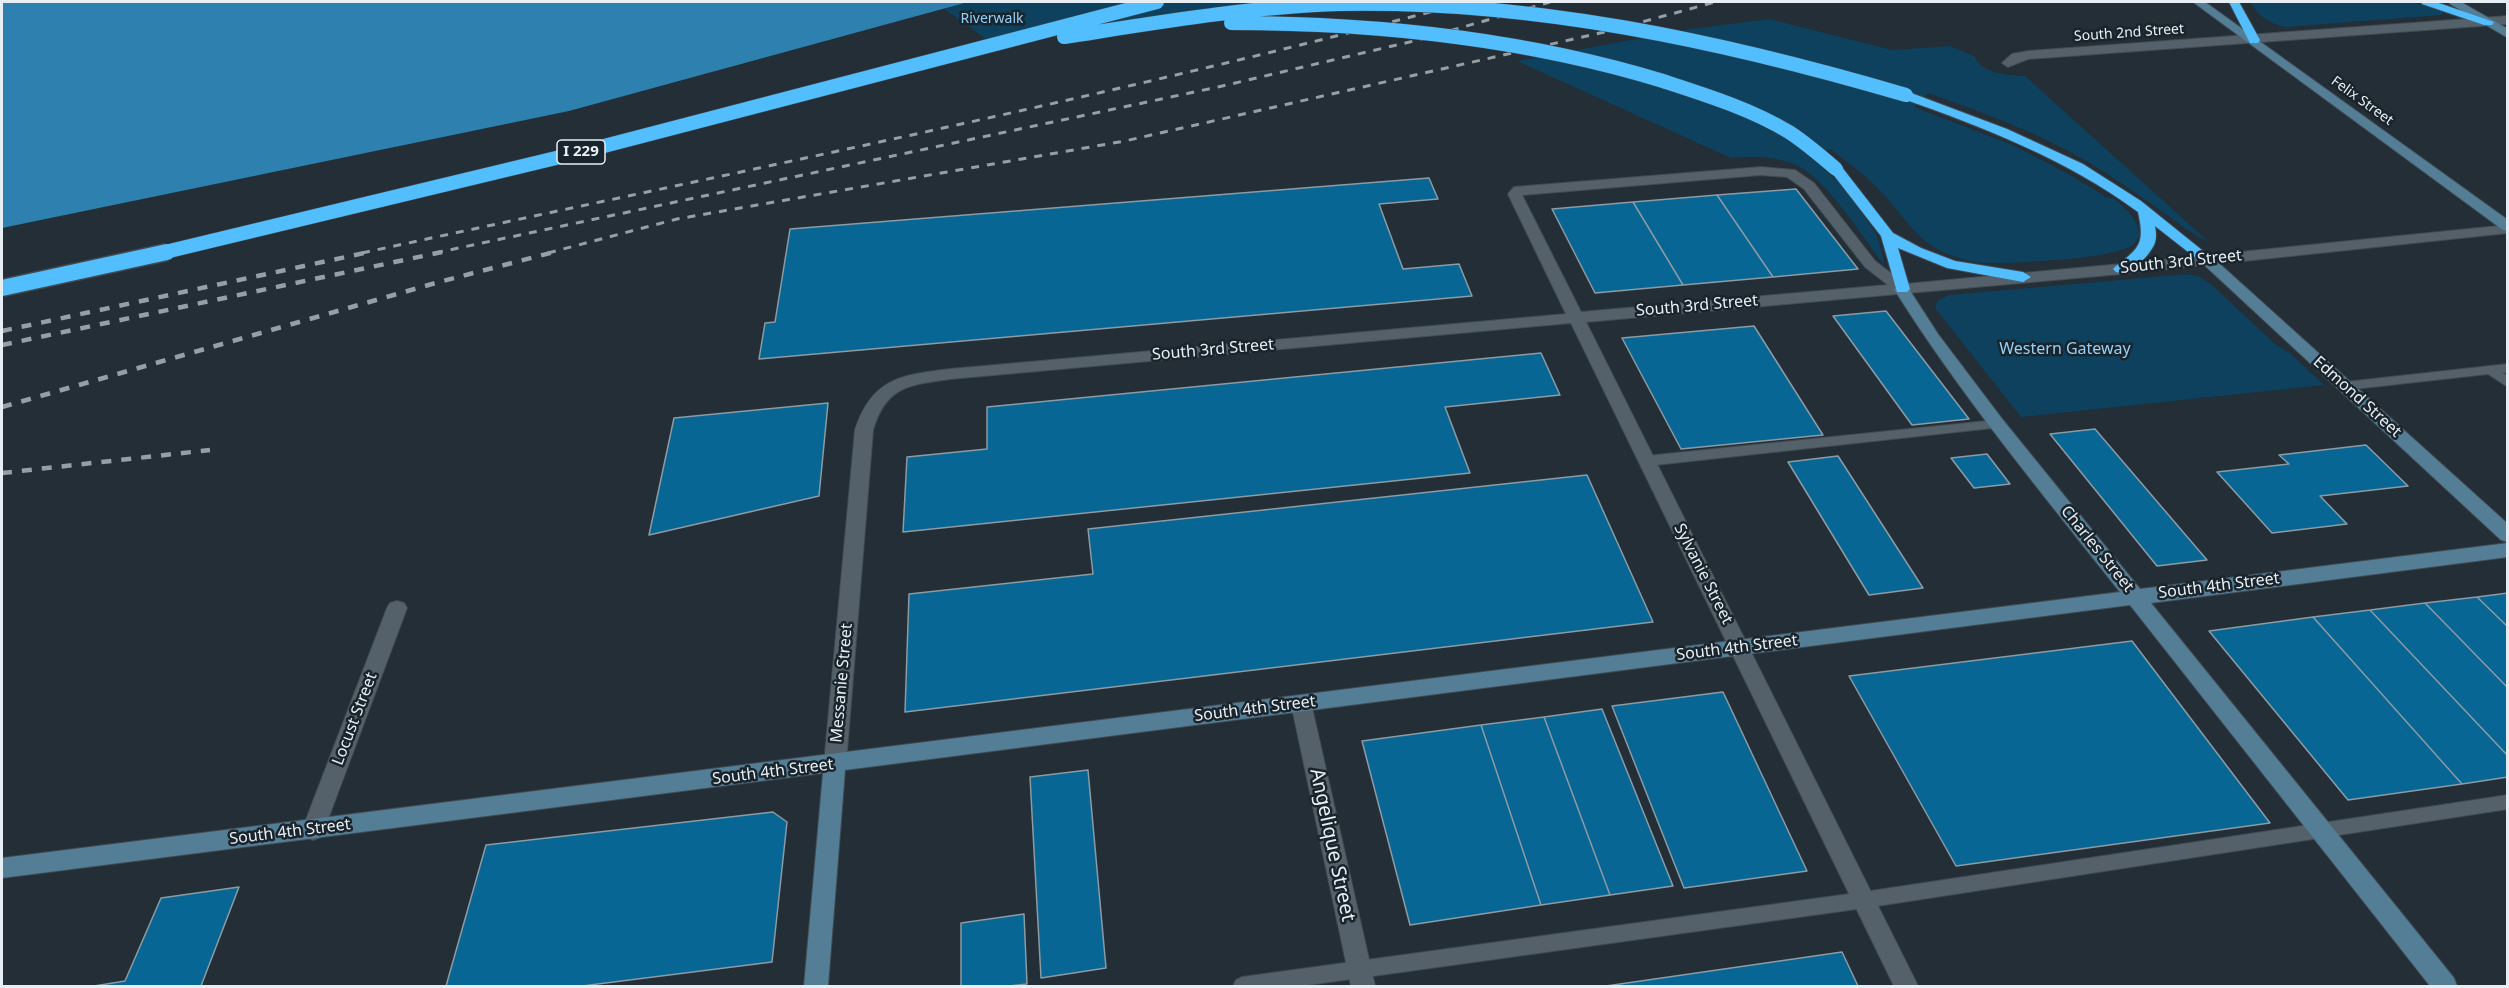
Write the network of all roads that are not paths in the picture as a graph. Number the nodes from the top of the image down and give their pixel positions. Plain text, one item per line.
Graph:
1 (1153, 2) edge
2 (2198, 2) edge
3 (2234, 2) edge
4 (2426, 2) edge
5 (2454, 2) edge
6 (2508, 20) edge
7 (2488, 22) junction
8 (2508, 34) edge
9 (2254, 40) junction
10 (979, 49) junction
11 (937, 60) junction
12 (2008, 63) dead end
13 (1515, 194) joint
14 (2145, 212) junction
15 (2508, 228) edge
16 (1888, 236) junction
17 (2206, 259) junction
18 (2121, 269) junction
19 (2023, 277) junction
20 (2, 288) edge
21 (1902, 289) junction
22 (1575, 317) junction
23 (2508, 368) edge
24 (2491, 370) junction
25 (2508, 383) edge
26 (2345, 386) junction
27 (889, 388) joint
28 (1997, 424) junction
29 (1646, 461) junction
30 (2508, 535) edge
31 (2508, 549) edge
32 (2135, 597) junction
33 (397, 608) dead end
34 (1740, 648) junction
35 (1301, 703) junction
36 (835, 764) junction
37 (2508, 802) edge
38 (313, 830) junction
39 (2320, 830) junction
40 (2, 868) edge
41 (1864, 900) junction
42 (1361, 978) edge
43 (816, 987) edge
44 (1242, 987) edge
45 (1906, 987) edge
46 (2445, 987) edge

1 - 10 highway, I 229, bridge
1 - 11 highway, I 229, bridge
2 - 9 main road, Felix Street
3 - 9 highway
4 - 7 highway
5 - 7 main road
6 - 7 street, South 2nd Street
7 - 8 main road
7 - 9 street, South 2nd Street
9 - 12 street, South 2nd Street
9 - 15 main road, Felix Street
10 - 14 highway, bridge
10 - 20 highway, I 229, bridge
11 - 16 highway, bridge
11 - 20 highway, I 229, bridge
13 - 21 street, Charles Street
13 - 22 street, Sylvanie Street
14 - 17 highway
14 - 18 highway
15 - 17 street, South 3rd Street
16 - 19 highway
16 - 21 highway
17 - 18 street, South 3rd Street
17 - 26 main road, Edmond Street
18 - 19 street, South 3rd Street
19 - 21 street, South 3rd Street
21 - 22 street, South 3rd Street
21 - 28 main road, Charles Street
22 - 27 street, South 3rd Street
22 - 29 street, Sylvanie Street
23 - 24 lane
24 - 25 lane
24 - 26 lane
26 - 30 main road, Edmond Street
27 - 36 street, Messanie Street
28 - 29 lane
28 - 32 main road, Charles Street
29 - 34 street, Sylvanie Street
31 - 32 main road, South 4th Street
32 - 34 main road, South 4th Street
32 - 39 main road, Charles Street
33 - 38 street, Locust Street
34 - 35 main road, South 4th Street
34 - 41 street, Sylvanie Street
35 - 36 main road, South 4th Street
35 - 42 street, Angelique Street
36 - 38 main road, South 4th Street
36 - 43 main road, Messanie Street
37 - 39 lane
38 - 40 main road, South 4th Street
39 - 41 lane
39 - 46 main road, Charles Street
41 - 42 lane
41 - 45 street, Sylvanie Street
42 - 44 lane

